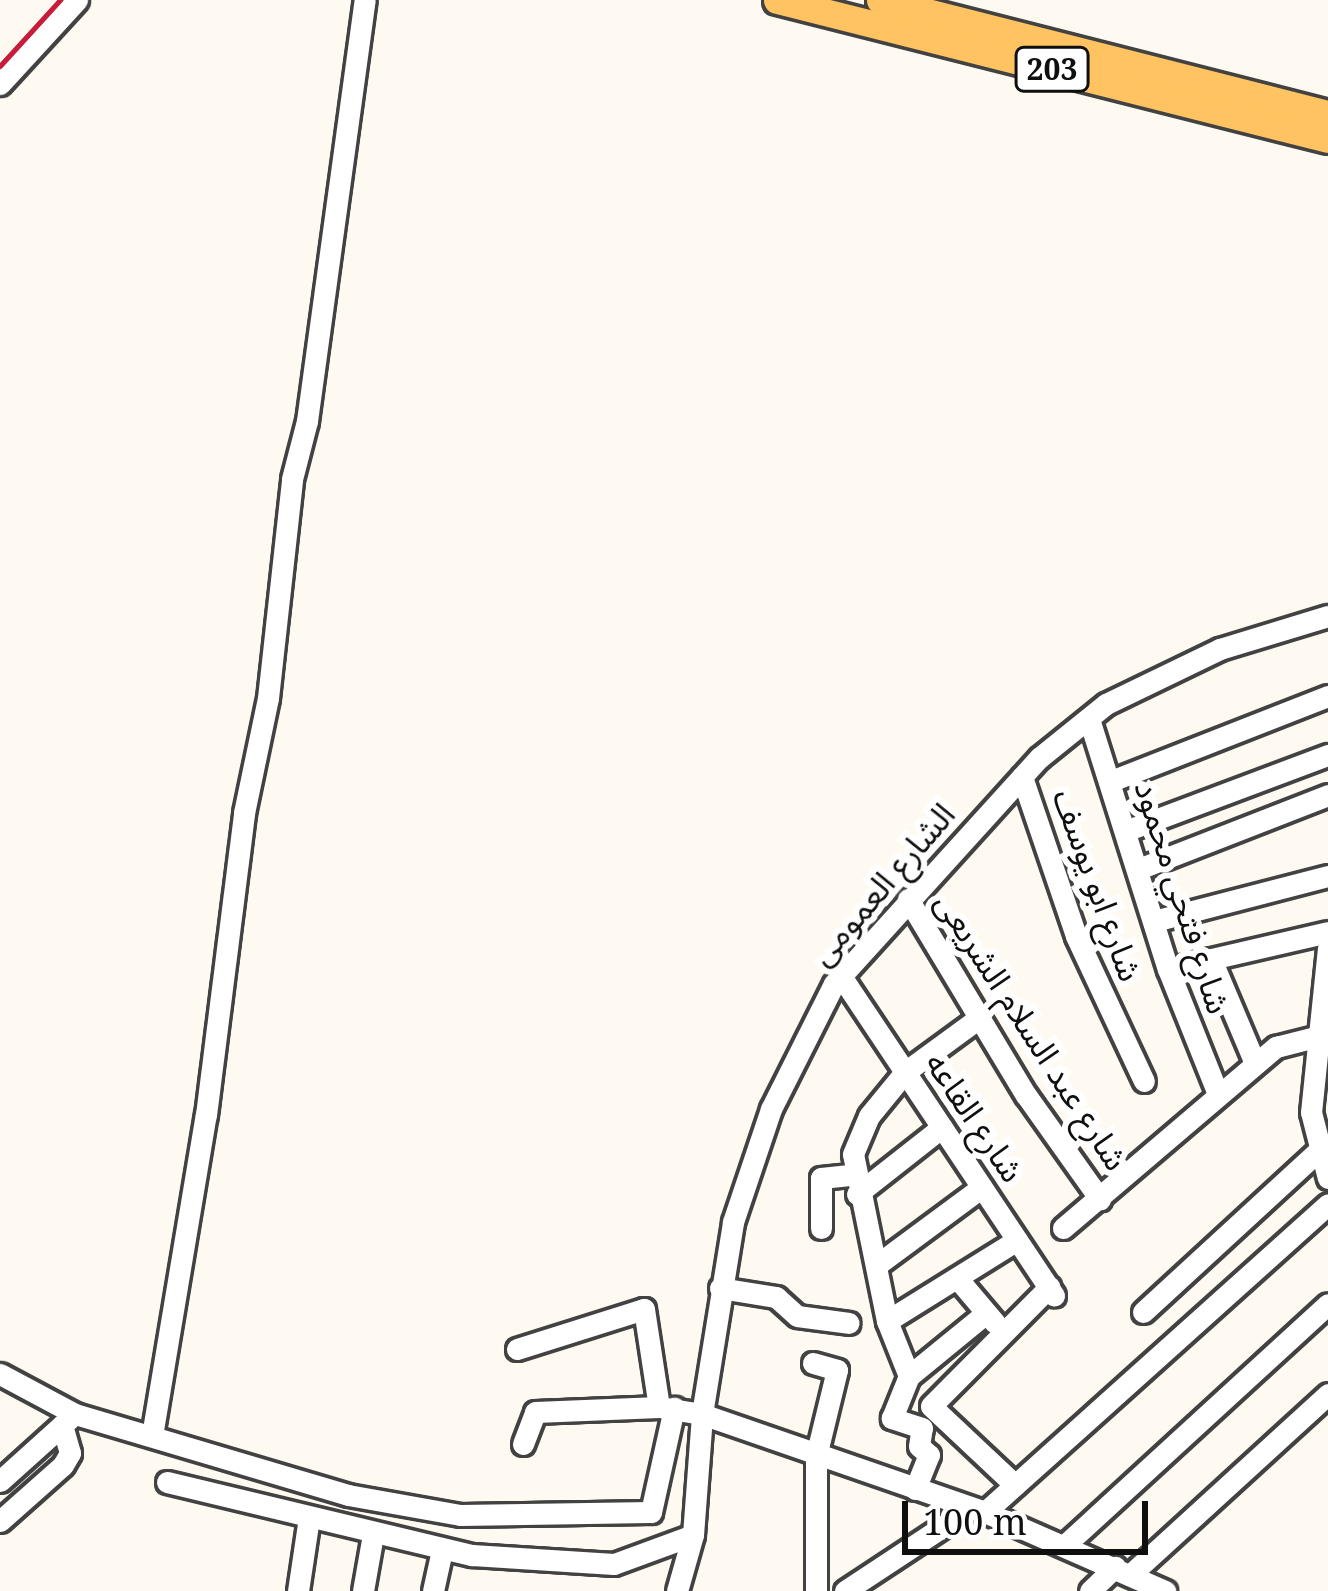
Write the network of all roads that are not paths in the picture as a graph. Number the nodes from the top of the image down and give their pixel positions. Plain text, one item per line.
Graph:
1 (77, 0) edge
2 (365, 0) edge
3 (777, 0) edge
4 (880, 0) edge
5 (0, 84) edge
6 (1328, 114) edge
7 (1328, 139) edge
8 (1328, 616) edge
9 (1328, 696) edge
10 (1089, 719) junction
11 (1328, 754) edge
12 (1022, 777) junction
13 (1111, 781) junction
14 (1328, 795) edge
15 (1127, 830) junction
16 (1141, 868) junction
17 (1328, 877) edge
18 (908, 898) junction
19 (1159, 920) junction
20 (1328, 932) edge
21 (1328, 948) edge
22 (1211, 958) junction
23 (1168, 968) junction
24 (841, 976) junction
25 (979, 1018) junction
26 (1319, 1036) junction
27 (1255, 1064) junction
28 (1322, 1071) edge
29 (905, 1072) junction
30 (1144, 1081) dead end
31 (1218, 1094) junction
32 (942, 1127) junction
33 (1319, 1142) edge
34 (1328, 1178) edge
35 (855, 1184) junction
36 (982, 1187) junction
37 (1100, 1199) junction
38 (1328, 1204) edge
39 (821, 1228) dead end
40 (1064, 1228) dead end
41 (1017, 1240) junction
42 (878, 1264) junction
43 (957, 1278) junction
44 (720, 1288) junction
45 (1328, 1304) edge
46 (1143, 1312) dead end
47 (986, 1313) junction
48 (887, 1321) junction
49 (849, 1323) dead end
50 (1003, 1333) junction
51 (517, 1349) dead end
52 (812, 1363) dead end
53 (0, 1374) edge
54 (909, 1376) junction
55 (1328, 1394) edge
56 (667, 1407) junction
57 (702, 1414) junction
58 (69, 1419) junction
59 (152, 1436) junction
60 (523, 1444) dead end
61 (816, 1456) junction
62 (0, 1481) edge
63 (166, 1482) dead end
64 (1015, 1485) junction
65 (915, 1489) junction
66 (978, 1510) junction
67 (309, 1517) junction
68 (0, 1521) edge
69 (373, 1534) junction
70 (693, 1535) junction
71 (1066, 1544) junction
72 (442, 1550) junction
73 (887, 1567) junction
74 (1123, 1571) junction
75 (848, 1590) edge
76 (298, 1591) edge
77 (363, 1591) edge
78 (433, 1591) edge
79 (676, 1591) edge
80 (816, 1591) edge
81 (898, 1591) edge
82 (1090, 1591) edge
83 (1165, 1591) edge

1 - 5 street
2 - 59 street
3 - 7 main road, 203
4 - 6 main road, 203
8 - 10 street, الشارع العمومى
9 - 13 street
10 - 12 street, الشارع العمومى
10 - 13 street, شارع فتحي محمود
11 - 15 street
12 - 18 street, الشارع العمومى
12 - 30 street, شارع ابو يوسف
13 - 15 street, شارع فتحي محمود
14 - 16 street
15 - 16 street, شارع فتحي محمود
16 - 19 street, شارع فتحي محمود
17 - 19 street
18 - 24 street, الشارع العمومى
18 - 25 street, شارع عبد السلام الشريعى
19 - 23 street, شارع فتحي محمود
20 - 22 street
21 - 26 street
22 - 23 street
22 - 27 street
23 - 31 street, شارع فتحي محمود
24 - 29 street, شارع القاعه
24 - 44 street, الشارع العمومى
25 - 29 street
25 - 37 street, شارع عبد السلام الشريعى
26 - 27 street
26 - 28 street
27 - 31 street
28 - 33 street
29 - 32 street, شارع القاعه
29 - 35 street
31 - 37 street
32 - 35 street
32 - 36 street, شارع القاعه
33 - 34 street
33 - 46 street
35 - 39 street
35 - 42 street
36 - 41 street, شارع القاعه
36 - 42 street
37 - 40 street
38 - 64 street
41 - 43 street
41 - 50 street, شارع القاعه
42 - 48 street
43 - 47 street
43 - 48 street
44 - 49 street
44 - 57 street, الشارع العمومى
45 - 71 street
47 - 50 street
47 - 54 street
48 - 54 street
50 - 64 street
51 - 56 street
52 - 61 street
53 - 58 street
54 - 65 street
55 - 74 street
56 - 57 street
56 - 59 street
56 - 60 street
57 - 61 street
57 - 70 street, الشارع العمومى
58 - 59 street
58 - 62 street
58 - 68 street
61 - 65 street
61 - 80 street
63 - 67 street
64 - 66 street
65 - 66 street
66 - 71 street
66 - 73 street
67 - 69 street
67 - 76 street
69 - 72 street
69 - 77 street
70 - 72 street
70 - 79 street, الشارع العمومى
71 - 74 street
72 - 78 street
73 - 75 street
73 - 81 street
74 - 82 street
74 - 83 street

